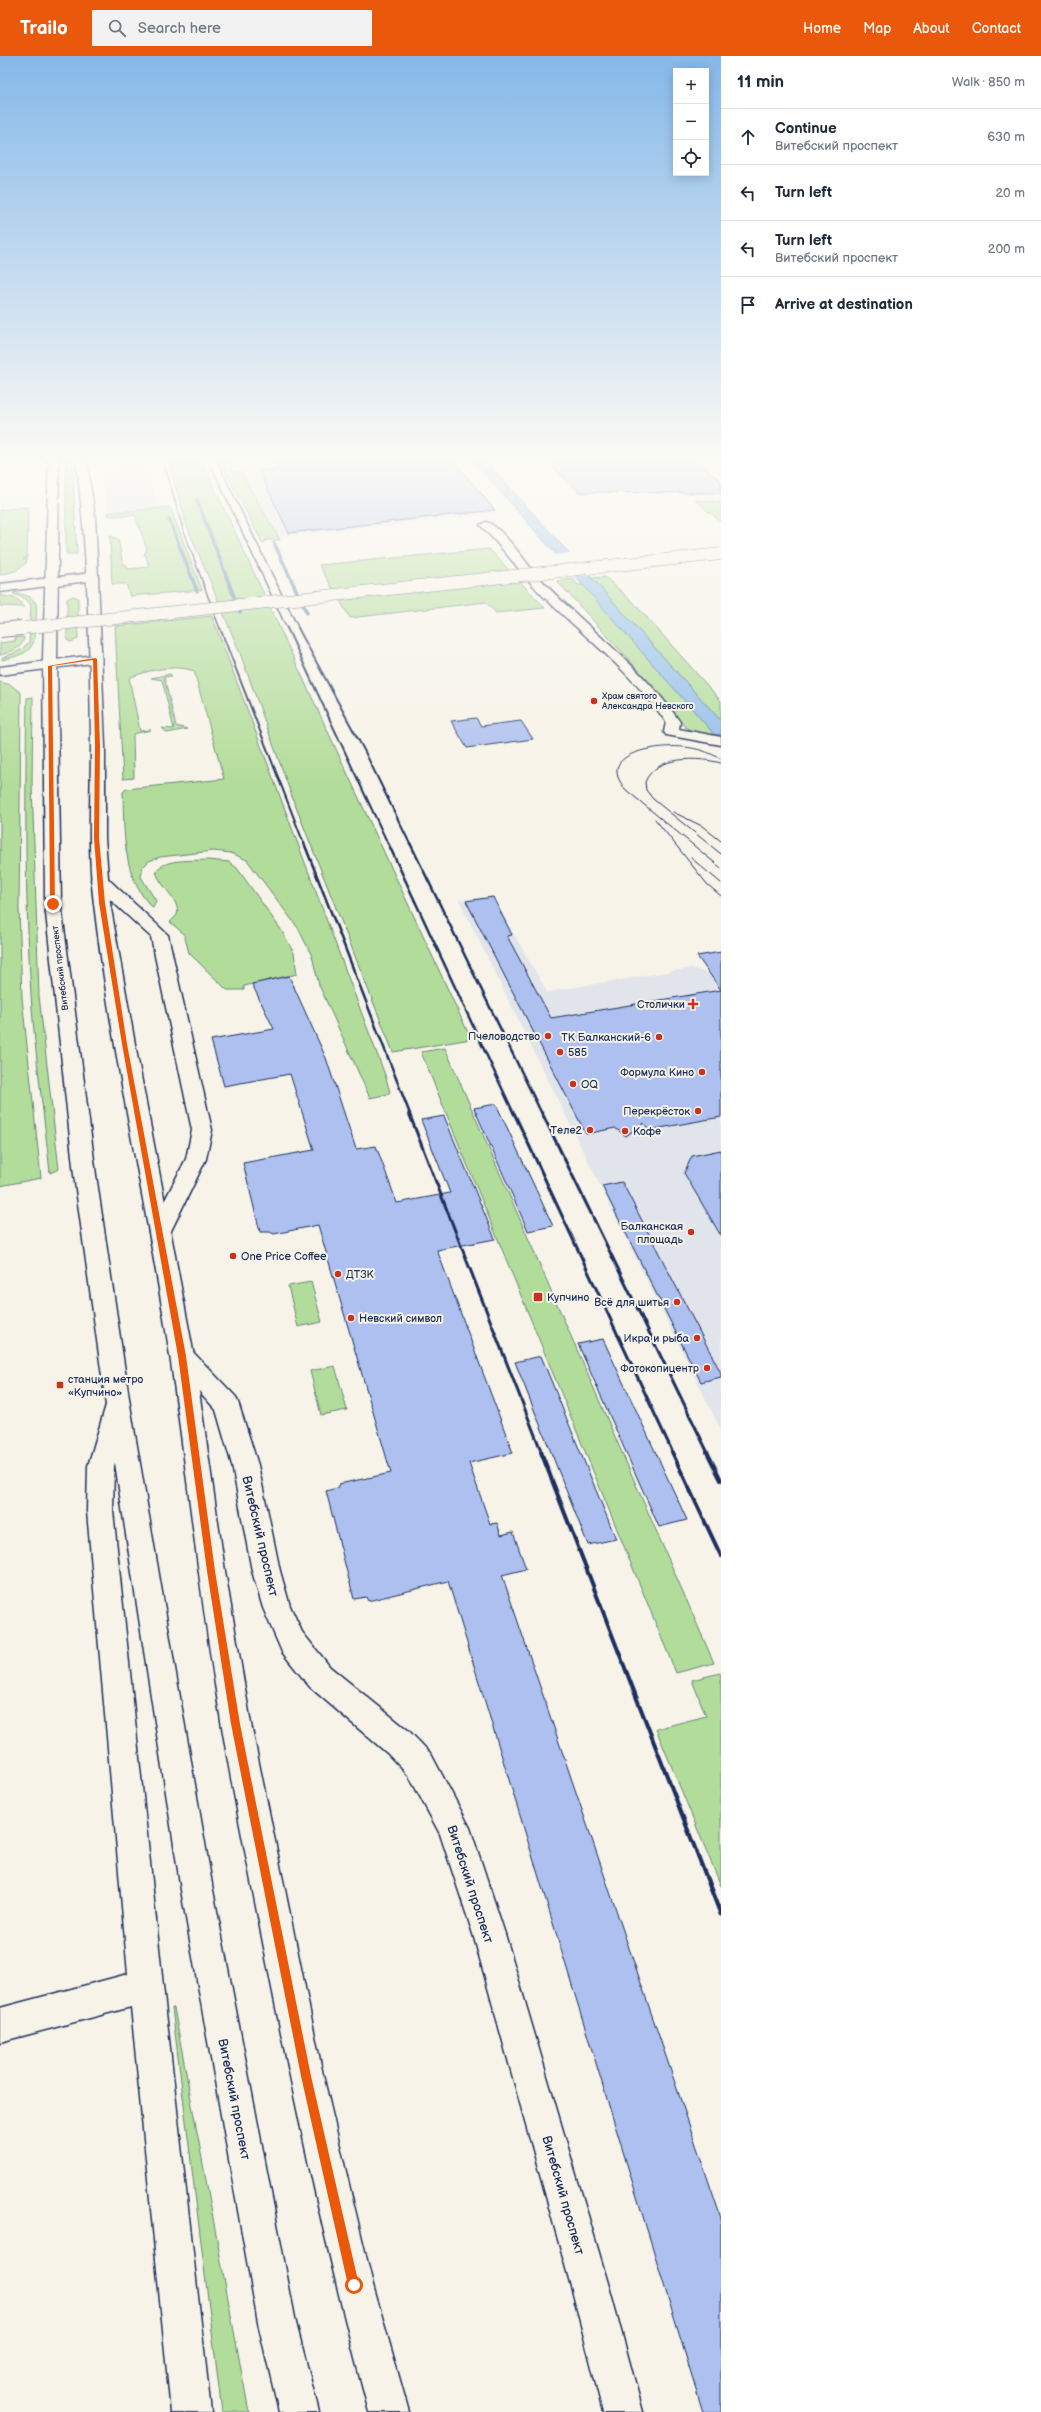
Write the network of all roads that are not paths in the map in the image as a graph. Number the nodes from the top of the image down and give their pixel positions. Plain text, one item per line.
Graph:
1 (52, 567) edge
2 (91, 567) edge
3 (491, 567) edge
4 (524, 567) edge
5 (598, 567) edge
6 (92, 577) junction
7 (52, 580) junction
8 (0, 582) edge
9 (0, 588) edge
10 (0, 618) edge
11 (0, 630) edge
12 (95, 659) junction
13 (50, 662) junction
14 (0, 664) edge
15 (0, 671) edge
16 (721, 741) edge
17 (99, 880) junction
18 (160, 1231) junction
19 (182, 1356) junction
20 (118, 1405) junction
21 (146, 1986) junction
22 (0, 2025) edge
23 (191, 2412) edge
24 (299, 2412) edge
25 (389, 2412) edge
26 (624, 2412) edge

1 - 7 main road, Витебский проспект
2 - 6 main road
3 - 10 main road
4 - 16 main road
5 - 11 main road, bridge
6 - 7 main road
6 - 12 main road
7 - 8 main road
7 - 9 main road
7 - 13 main road, Витебский проспект
12 - 13 main road
12 - 17 main road
13 - 14 main road
13 - 15 main road
13 - 20 main road, Витебский проспект
17 - 18 main road
17 - 18 main road
18 - 19 main road
19 - 25 main road
19 - 26 main road, Витебский проспект
20 - 21 main road, Витебский проспект
20 - 24 main road, Витебский проспект
21 - 22 main road
21 - 23 main road, Витебский проспект

